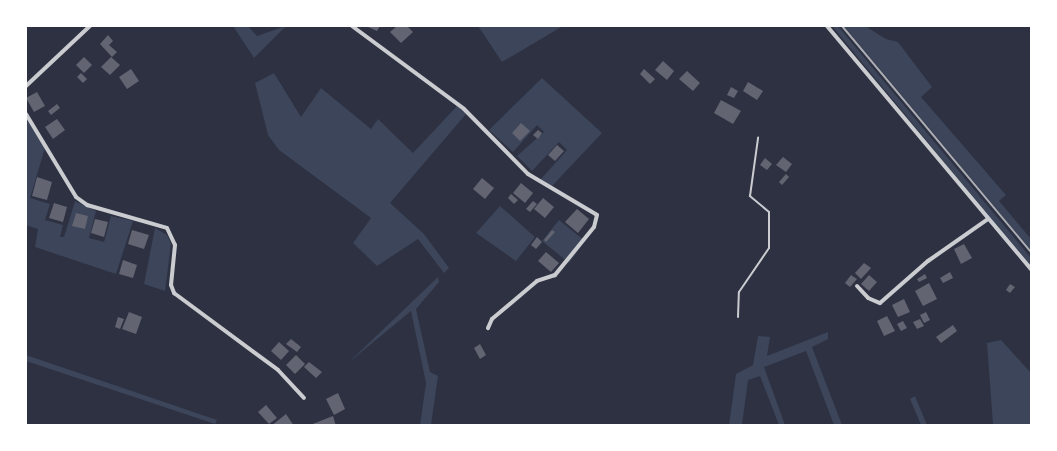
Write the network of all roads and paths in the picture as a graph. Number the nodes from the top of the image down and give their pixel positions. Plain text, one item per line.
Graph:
1 (90, 26) edge
2 (352, 26) edge
3 (827, 26) edge
4 (26, 87) edge
5 (26, 114) edge
6 (758, 138) dead end
7 (988, 219) junction
8 (1032, 270) edge
9 (857, 286) dead end
10 (738, 317) dead end
11 (488, 328) dead end
12 (304, 398) dead end

1 - 4 street
2 - 11 street
3 - 7 street
5 - 12 street
6 - 10 lane
7 - 8 street
7 - 9 street

